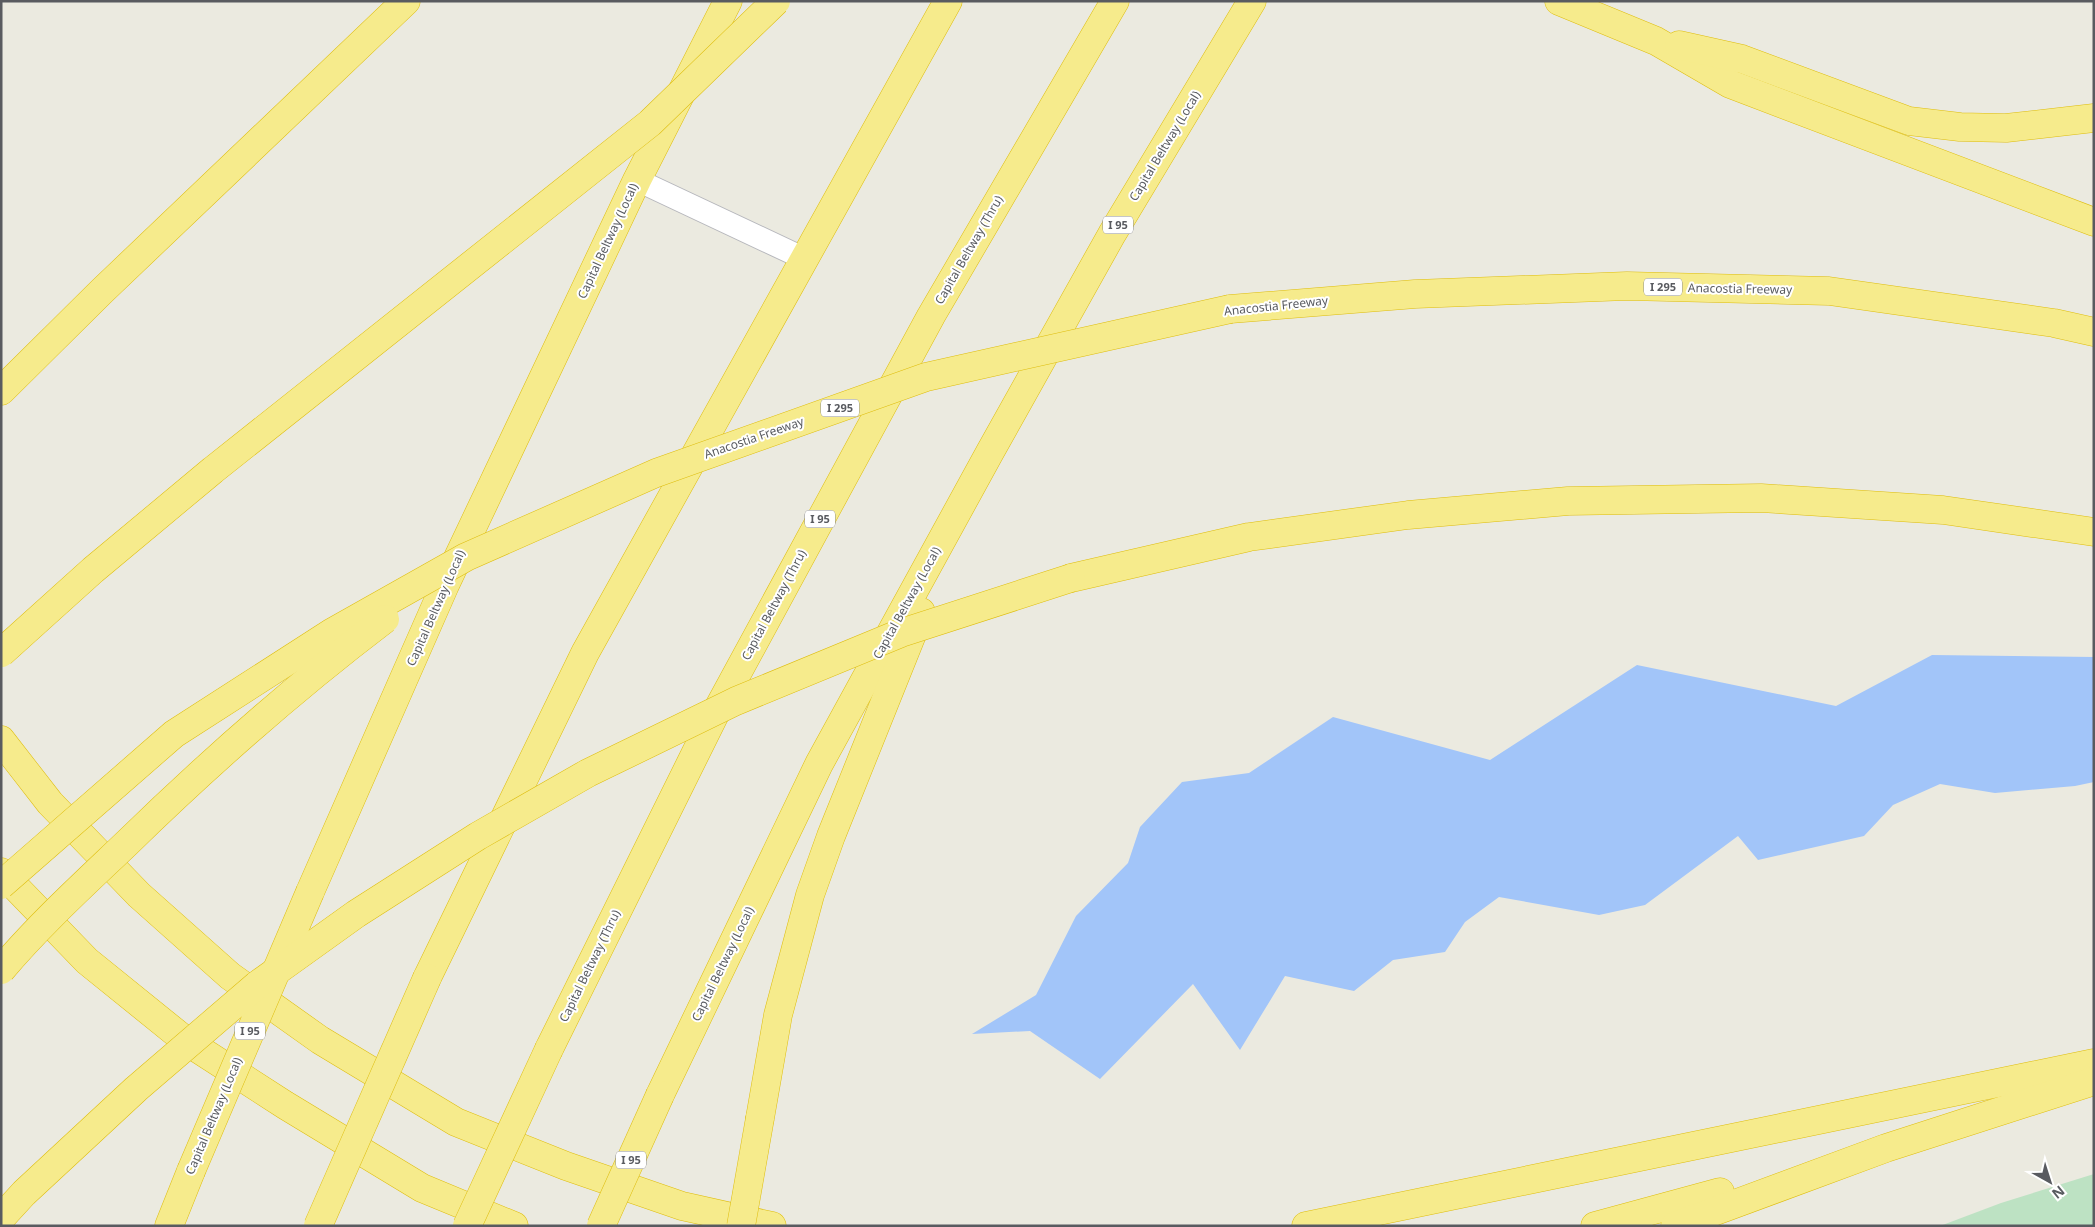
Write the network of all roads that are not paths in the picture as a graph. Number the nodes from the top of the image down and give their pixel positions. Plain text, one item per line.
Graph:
1 (406, 1) edge
2 (728, 1) edge
3 (776, 1) edge
4 (948, 1) edge
5 (1114, 1) edge
6 (1252, 1) edge
7 (1559, 1) edge
8 (1656, 41) junction
9 (2094, 118) edge
10 (637, 180) junction
11 (2094, 222) edge
12 (805, 259) junction
13 (2094, 332) edge
14 (1, 391) edge
15 (990, 452) junction
16 (2094, 532) edge
17 (466, 557) junction
18 (1, 653) edge
19 (1, 740) edge
20 (1, 872) edge
21 (1, 885) edge
22 (1, 970) edge
23 (2094, 1063) edge
24 (2094, 1081) edge
25 (1886, 1148) junction
26 (1, 1218) edge
27 (169, 1226) edge
28 (318, 1226) edge
29 (466, 1226) edge
30 (514, 1226) edge
31 (601, 1226) edge
32 (741, 1226) edge
33 (772, 1226) edge
34 (1306, 1226) edge
35 (1595, 1226) edge
36 (1675, 1226) edge

1 - 14 highway
2 - 10 highway, Capital Beltway (Local) / I 95
3 - 18 highway, bridge
4 - 12 highway
5 - 29 highway, Capital Beltway (Thru) / I 95, bridge
6 - 15 highway, Capital Beltway (Local) / I 95
7 - 8 highway
8 - 9 highway
8 - 11 highway
10 - 12 lane
10 - 27 highway, Capital Beltway (Local) / I 95, bridge
12 - 28 highway, bridge
13 - 17 highway, Anacostia Freeway / I 295, bridge
15 - 31 highway, Capital Beltway (Local) / I 95, bridge
15 - 32 highway, bridge
16 - 26 highway, bridge
17 - 21 highway, bridge
17 - 22 highway, bridge
19 - 33 highway
20 - 30 highway
23 - 34 highway
24 - 25 highway
25 - 35 highway
25 - 36 highway

